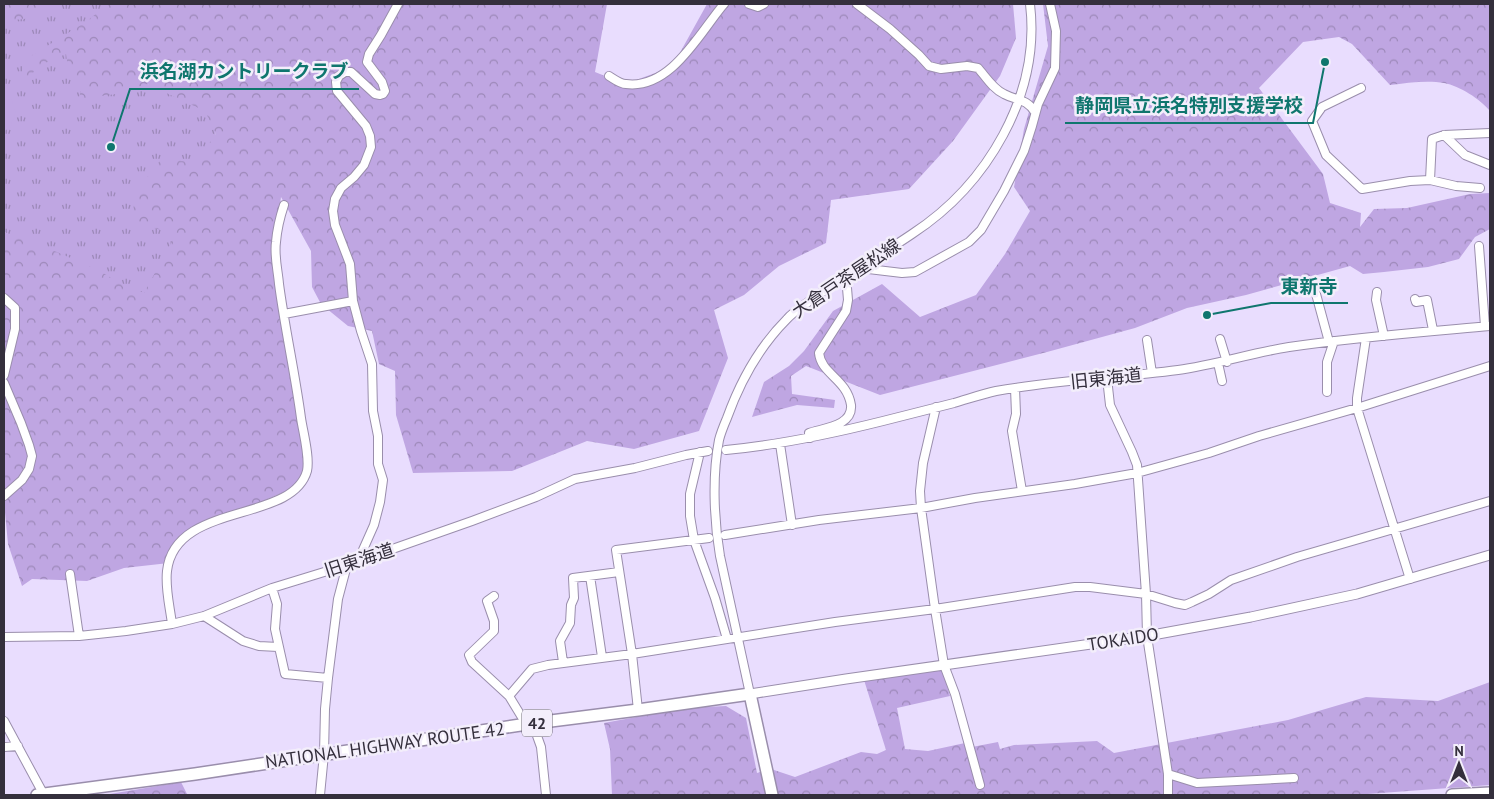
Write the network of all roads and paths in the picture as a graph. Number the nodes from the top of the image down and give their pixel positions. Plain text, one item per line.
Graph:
1 (398, 4) edge
2 (724, 4) edge
3 (749, 4) edge
4 (764, 4) edge
5 (857, 4) edge
6 (1030, 4) edge
7 (1050, 4) edge
8 (609, 76) dead end
9 (1361, 88) dead end
10 (1018, 99) junction
11 (1035, 112) junction
12 (1490, 133) edge
13 (1444, 135) junction
14 (1490, 165) edge
15 (1430, 180) junction
16 (1480, 188) dead end
17 (284, 205) dead end
18 (1479, 246) dead end
19 (860, 268) junction
20 (846, 276) junction
21 (1486, 278) edge
22 (1377, 292) dead end
23 (1316, 294) dead end
24 (4, 298) edge
25 (1415, 299) dead end
26 (353, 301) junction
27 (284, 314) junction
28 (1488, 326) edge
29 (1434, 330) junction
30 (1384, 336) junction
31 (1366, 338) junction
32 (1220, 339) dead end
33 (1147, 340) dead end
34 (1331, 342) junction
35 (1226, 362) junction
36 (1218, 363) junction
37 (1490, 366) edge
38 (1152, 373) junction
39 (4, 375) edge
40 (1107, 378) junction
41 (1222, 380) dead end
42 (4, 382) edge
43 (1015, 388) junction
44 (1326, 392) dead end
45 (936, 407) junction
46 (1357, 408) junction
47 (810, 438) junction
48 (780, 444) junction
49 (726, 450) dead end
50 (1138, 473) junction
51 (1022, 492) junction
52 (4, 496) edge
53 (1490, 501) edge
54 (921, 508) junction
55 (792, 525) junction
56 (1395, 529) junction
57 (726, 535) dead end
58 (709, 538) dead end
59 (694, 540) junction
60 (1490, 555) edge
61 (358, 560) junction
62 (347, 565) junction
63 (619, 572) junction
64 (70, 574) dead end
65 (590, 576) junction
66 (1410, 579) junction
67 (272, 588) junction
68 (1146, 594) junction
69 (494, 596) dead end
70 (935, 609) junction
71 (204, 616) junction
72 (172, 624) junction
73 (79, 636) junction
74 (1147, 636) junction
75 (4, 637) edge
76 (738, 637) junction
77 (727, 638) junction
78 (278, 648) junction
79 (632, 654) junction
80 (602, 657) junction
81 (563, 662) junction
82 (944, 665) junction
83 (328, 678) junction
84 (750, 694) junction
85 (509, 696) junction
86 (638, 710) junction
87 (4, 721) edge
88 (527, 724) junction
89 (18, 746) junction
90 (4, 747) edge
91 (324, 754) junction
92 (1168, 774) junction
93 (1294, 778) dead end
94 (980, 785) dead end
95 (1490, 793) edge
96 (42, 795) edge
97 (320, 795) edge
98 (546, 795) edge
99 (772, 795) edge
100 (1168, 795) edge
101 (1452, 795) edge

1 - 26 street
2 - 8 street
3 - 4 street
5 - 10 street
6 - 10 street, 大倉戸茶屋松線
7 - 11 street
9 - 15 street
10 - 11 street
10 - 19 street, 大倉戸茶屋松線
11 - 19 street
12 - 13 street
13 - 14 street
13 - 15 street
15 - 16 street
17 - 27 street
18 - 21 street
19 - 20 street, 大倉戸茶屋松線
20 - 47 street
20 - 76 street, 大倉戸茶屋松線
21 - 28 street
22 - 30 street
23 - 34 street
24 - 39 street
25 - 29 street
26 - 27 street
26 - 61 street
27 - 72 street
28 - 29 street, 旧東海道
29 - 30 street, 旧東海道
30 - 31 street, 旧東海道
31 - 34 street, 旧東海道
31 - 46 street
32 - 35 street
33 - 38 street
34 - 35 street, 旧東海道
34 - 44 street
35 - 36 street, 旧東海道
36 - 38 street, 旧東海道
36 - 41 street
37 - 46 street
38 - 40 street, 旧東海道
40 - 43 street, 旧東海道
40 - 50 street
42 - 52 street
43 - 45 street, 旧東海道
43 - 51 street
45 - 47 street, 旧東海道
45 - 54 street
46 - 50 street
46 - 56 street
47 - 48 street, 旧東海道
48 - 49 street, 旧東海道
48 - 55 street
50 - 51 street
50 - 68 street
51 - 54 street
53 - 56 street
54 - 55 street
54 - 70 street
55 - 57 street
56 - 66 street
56 - 68 street
58 - 59 street
59 - 61 street, 旧東海道
59 - 63 street
59 - 77 street
60 - 66 main road, TOKAIDO
61 - 62 street, 旧東海道
62 - 67 street, 旧東海道
62 - 83 street
63 - 65 street
63 - 79 street
64 - 73 street
65 - 80 street
65 - 81 street
66 - 74 main road, TOKAIDO
67 - 71 street, 旧東海道
67 - 78 street
68 - 70 street
68 - 74 street
69 - 85 street
70 - 76 street
70 - 82 street
71 - 72 street, 旧東海道
71 - 78 street
72 - 73 street, 旧東海道
73 - 75 street, 旧東海道
74 - 82 main road, TOKAIDO
74 - 92 street
76 - 77 street
76 - 84 street, 大倉戸茶屋松線
77 - 79 street
78 - 83 street
79 - 80 street
79 - 86 street
80 - 81 street
81 - 85 street
82 - 84 main road, TOKAIDO
82 - 94 street
83 - 91 street
84 - 86 highway, NATIONAL HIGHWAY ROUTE 42 / 42
84 - 99 highway
85 - 88 street
86 - 88 highway, NATIONAL HIGHWAY ROUTE 42 / 42
87 - 89 street
88 - 91 highway, NATIONAL HIGHWAY ROUTE 42 / 42
88 - 98 street
89 - 90 street
89 - 96 street
91 - 96 highway, NATIONAL HIGHWAY ROUTE 42 / 42
91 - 97 street
92 - 93 street
92 - 100 street
95 - 101 highway

